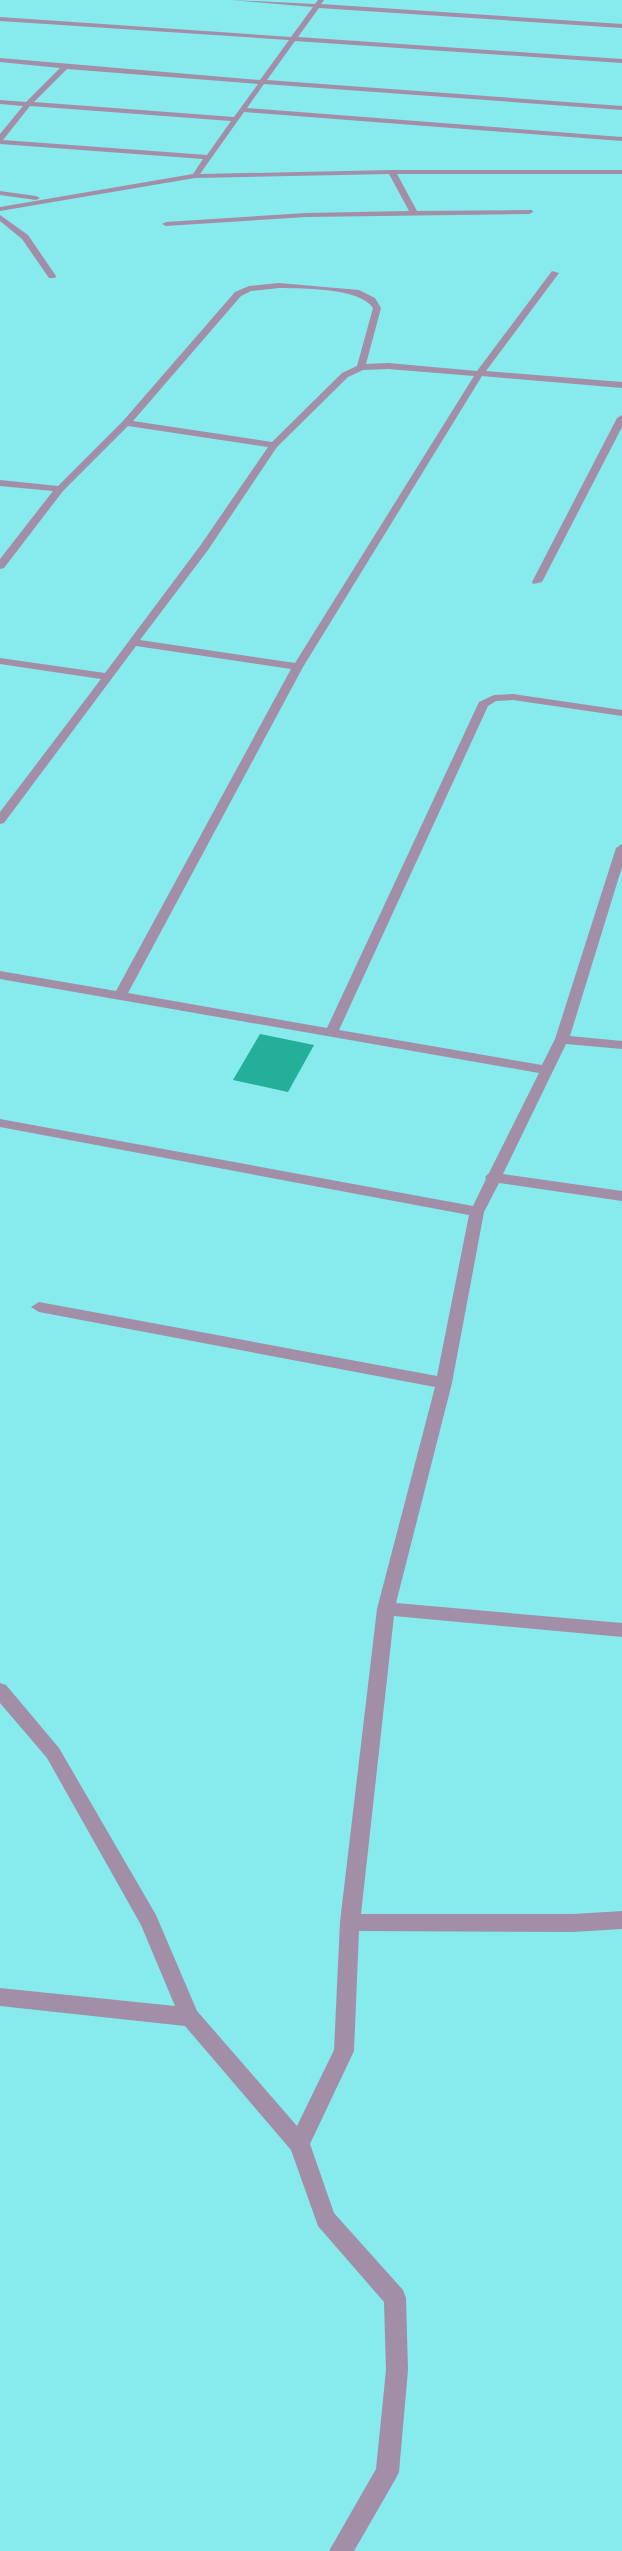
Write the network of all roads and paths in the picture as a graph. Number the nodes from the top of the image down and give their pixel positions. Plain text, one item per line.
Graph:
1 (234, 0) edge
2 (319, 3) edge
3 (0, 19) edge
4 (622, 27) edge
5 (294, 38) junction
6 (0, 60) edge
7 (622, 61) edge
8 (66, 66) junction
9 (260, 82) junction
10 (0, 102) edge
11 (28, 104) junction
12 (622, 108) edge
13 (241, 110) junction
14 (235, 118) junction
15 (622, 139) edge
16 (0, 141) edge
17 (208, 157) junction
18 (392, 172) junction
19 (622, 172) edge
20 (195, 176) junction
21 (0, 193) edge
22 (51, 200) junction
23 (0, 209) edge
24 (529, 212) dead end
25 (414, 213) junction
26 (0, 216) edge
27 (166, 224) dead end
28 (555, 273) dead end
29 (52, 276) dead end
30 (361, 367) junction
31 (479, 374) junction
32 (622, 385) edge
33 (622, 418) edge
34 (126, 423) junction
35 (274, 445) junction
36 (0, 483) edge
37 (60, 489) junction
38 (0, 566) edge
39 (537, 582) dead end
40 (132, 642) junction
41 (0, 661) edge
42 (298, 667) junction
43 (106, 676) junction
44 (622, 713) edge
45 (0, 820) edge
46 (622, 848) edge
47 (0, 975) edge
48 (120, 996) junction
49 (331, 1033) junction
50 (561, 1039) junction
51 (622, 1045) edge
52 (546, 1071) junction
53 (0, 1123) edge
54 (492, 1177) junction
55 (622, 1196) edge
56 (477, 1212) junction
57 (39, 1307) dead end
58 (444, 1383) junction
59 (386, 1609) junction
60 (622, 1630) edge
61 (0, 1690) edge
62 (622, 1920) edge
63 (350, 1923) junction
64 (0, 1997) edge
65 (190, 2017) junction
66 (299, 2144) junction
67 (341, 2551) edge

1 - 2 street
2 - 4 street
2 - 5 street
3 - 5 street
5 - 7 street
5 - 9 street
6 - 8 street
8 - 9 street
8 - 11 street
9 - 12 street
9 - 13 street
10 - 11 street
11 - 14 street
11 - 16 street
13 - 14 street
13 - 15 street
14 - 17 street
16 - 17 street
17 - 20 street
18 - 19 street
18 - 20 street
18 - 25 street
20 - 22 street
21 - 22 street
22 - 23 street
24 - 25 street
25 - 27 street
26 - 29 street
28 - 31 street
30 - 31 street
30 - 34 street
30 - 35 street
31 - 32 street
31 - 42 street
33 - 39 street
34 - 35 street
34 - 37 street
35 - 40 street
36 - 37 street
37 - 38 street
40 - 42 street
40 - 43 street
41 - 43 street
42 - 48 street
43 - 45 street
44 - 49 street
46 - 50 street
47 - 48 street
48 - 49 street
49 - 52 street
50 - 51 street
50 - 52 street
52 - 54 street
53 - 56 street
54 - 55 street
54 - 56 street
56 - 58 street
57 - 58 street
58 - 59 street
59 - 60 street
59 - 63 street
61 - 65 street
62 - 63 street
63 - 66 street
64 - 65 street
65 - 66 street
66 - 67 street

